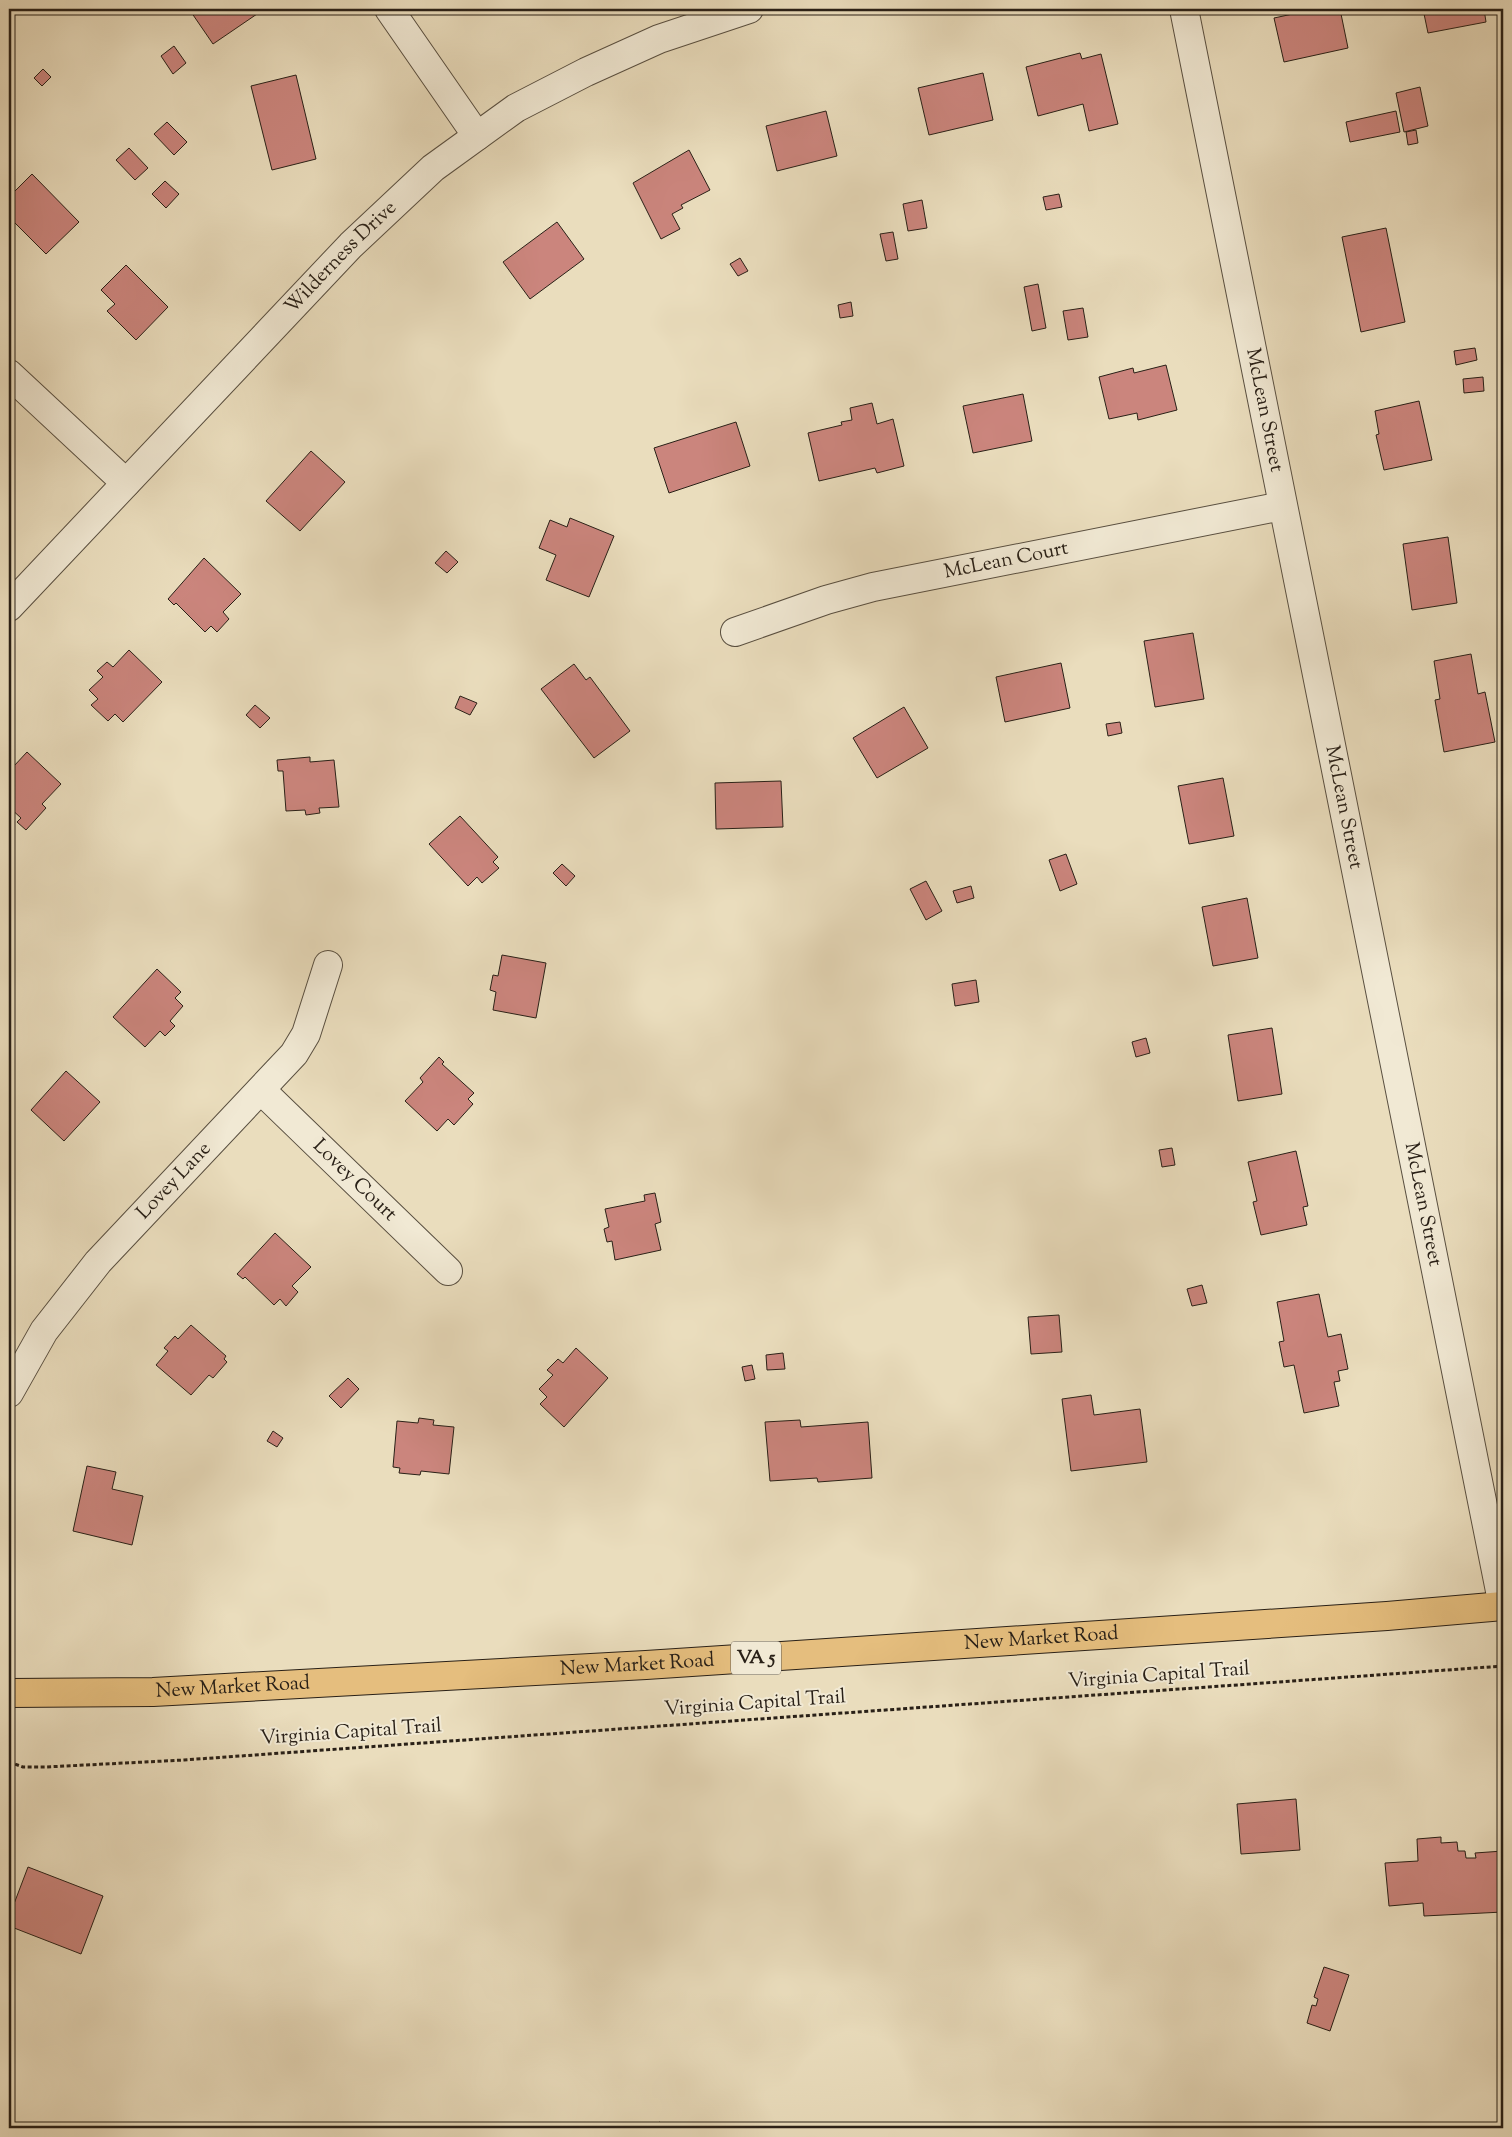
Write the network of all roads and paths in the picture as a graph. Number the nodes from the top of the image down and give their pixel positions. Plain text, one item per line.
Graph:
1 (389, 9) edge
2 (748, 9) edge
3 (1184, 9) edge
4 (477, 136) junction
5 (9, 374) edge
6 (126, 483) junction
7 (1282, 506) junction
8 (9, 607) edge
9 (735, 632) dead end
10 (328, 965) dead end
11 (261, 1090) junction
12 (448, 1271) dead end
13 (9, 1393) edge
14 (1503, 1606) edge
15 (1503, 1666) edge
16 (9, 1693) edge
17 (9, 1762) edge

1 - 4 street
2 - 4 street, Wilderness Drive
3 - 7 street, McLean Street
4 - 6 street, Wilderness Drive
5 - 6 street
6 - 8 street, Wilderness Drive
7 - 9 street, McLean Court
7 - 14 street, McLean Street
10 - 11 street, Lovey Lane
11 - 12 street, Lovey Court
11 - 13 street, Lovey Lane
14 - 16 main road, New Market Road / VA 5
15 - 17 path, Virginia Capital Trail

